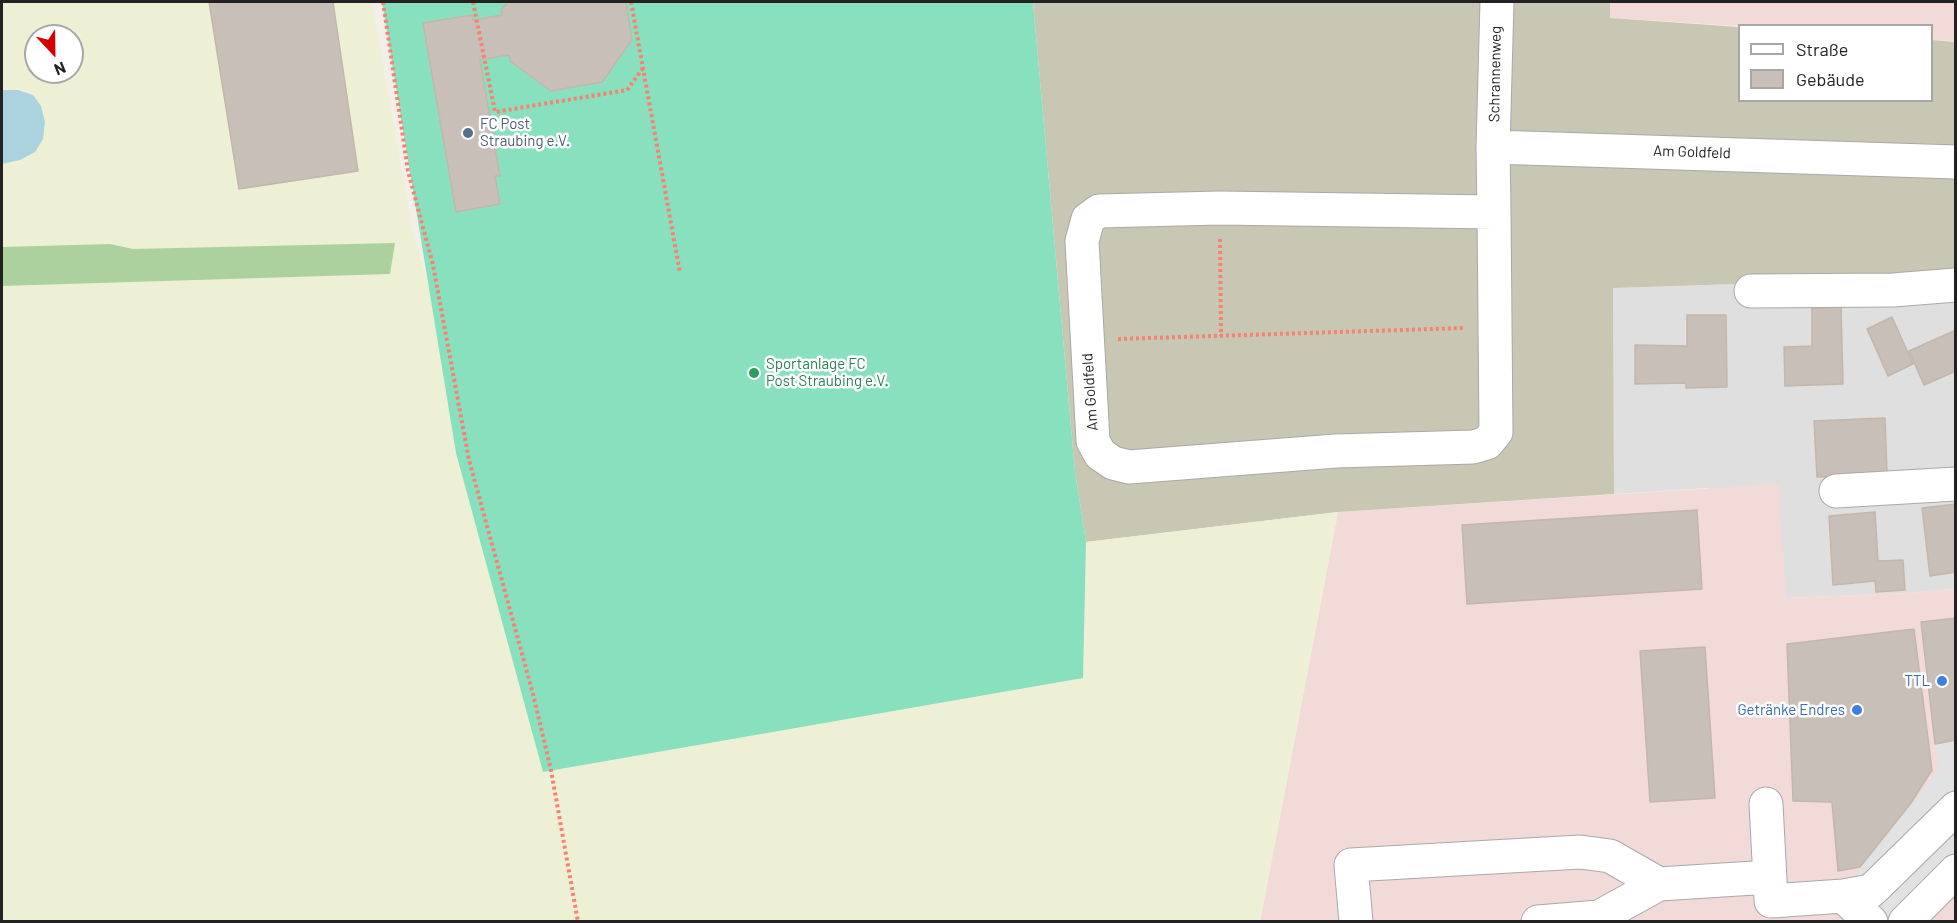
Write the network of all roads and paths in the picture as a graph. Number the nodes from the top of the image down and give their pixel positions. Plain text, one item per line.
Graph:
1 (383, 2) edge
2 (473, 2) edge
3 (631, 2) edge
4 (1497, 2) edge
5 (643, 68) junction
6 (1493, 147) junction
7 (1956, 162) edge
8 (1220, 208) junction
9 (1494, 212) junction
10 (680, 273) dead end
11 (1956, 285) edge
12 (1751, 291) dead end
13 (1496, 327) junction
14 (1221, 336) junction
15 (1086, 340) junction
16 (1956, 484) edge
17 (1836, 491) dead end
18 (1766, 804) dead end
19 (1956, 808) edge
20 (1956, 871) edge
21 (1659, 884) junction
22 (1843, 896) junction
23 (1772, 900) edge
24 (578, 921) edge
25 (1356, 921) edge
26 (1538, 921) edge
27 (1871, 921) edge
28 (1905, 921) edge

1 - 24 path
2 - 5 path
3 - 5 path
4 - 6 street, Schrannenweg
5 - 10 path
6 - 7 street, Am Goldfeld
6 - 9 street, Am Goldfeld
8 - 9 street, Am Goldfeld
8 - 14 path
8 - 15 street, Am Goldfeld
9 - 13 street, Am Goldfeld
11 - 12 street
13 - 14 path
13 - 15 street, Am Goldfeld
14 - 15 path
16 - 17 street
18 - 23 street
19 - 22 street
20 - 28 street
21 - 23 street
21 - 25 street
21 - 26 street
22 - 23 street
22 - 27 street

